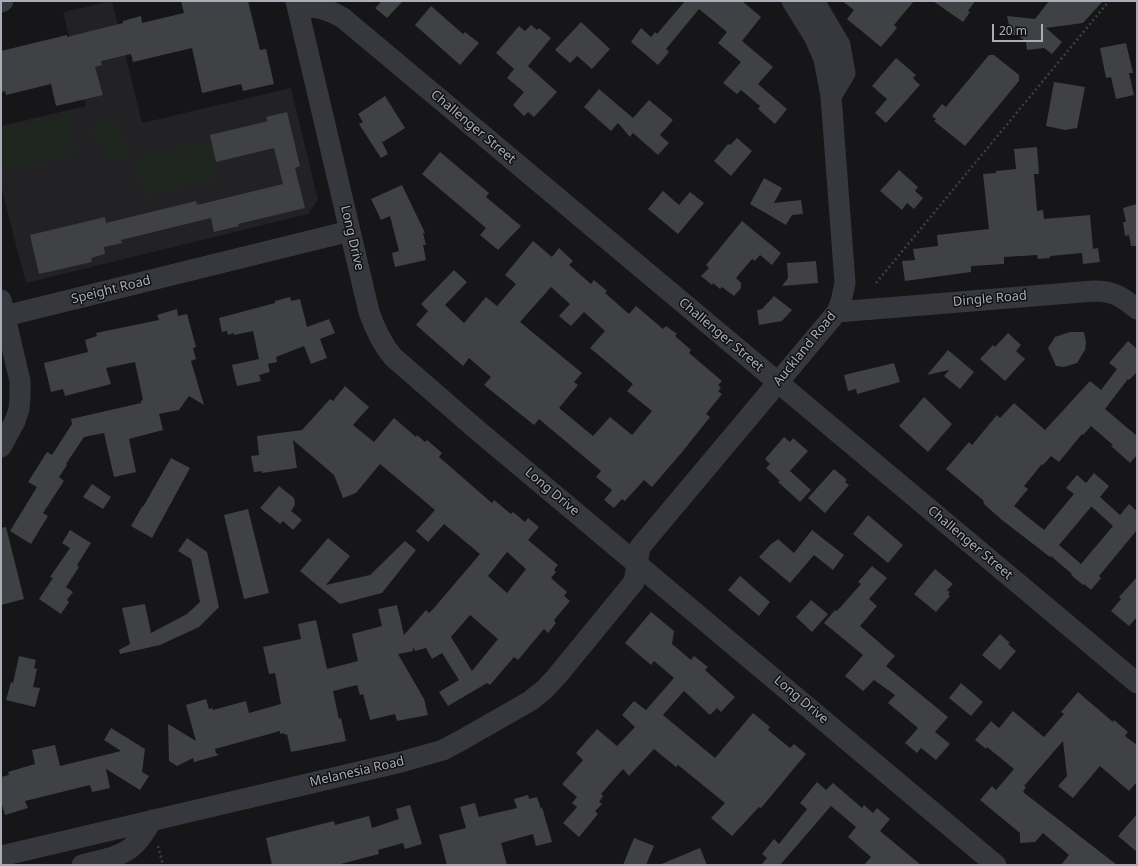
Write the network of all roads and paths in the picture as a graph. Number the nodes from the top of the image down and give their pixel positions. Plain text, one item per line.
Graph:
1 (792, 1) edge
2 (814, 1) edge
3 (1109, 1) edge
4 (296, 3) edge
5 (831, 96) junction
6 (350, 231) junction
7 (876, 283) dead end
8 (3, 308) edge
9 (1137, 309) edge
10 (837, 312) junction
11 (777, 382) junction
12 (1, 448) edge
13 (637, 563) junction
14 (1137, 684) edge
15 (152, 820) junction
16 (158, 844) dead end
17 (1, 856) edge
18 (82, 865) edge
19 (163, 865) edge
20 (996, 865) edge

1 - 5 street, Auckland Road
2 - 5 street
3 - 7 path
4 - 6 street, Long Drive
4 - 11 street, Challenger Street
5 - 10 street, Auckland Road
6 - 8 street, Speight Road
6 - 13 street, Long Drive
8 - 12 street, Speight Road
9 - 10 street, Dingle Road
10 - 11 street, Auckland Road
11 - 13 street, Auckland Road
11 - 14 street, Challenger Street
13 - 15 street, Melanesia Road
13 - 20 street, Long Drive
15 - 17 street, Melanesia Road
15 - 18 street
16 - 19 path

